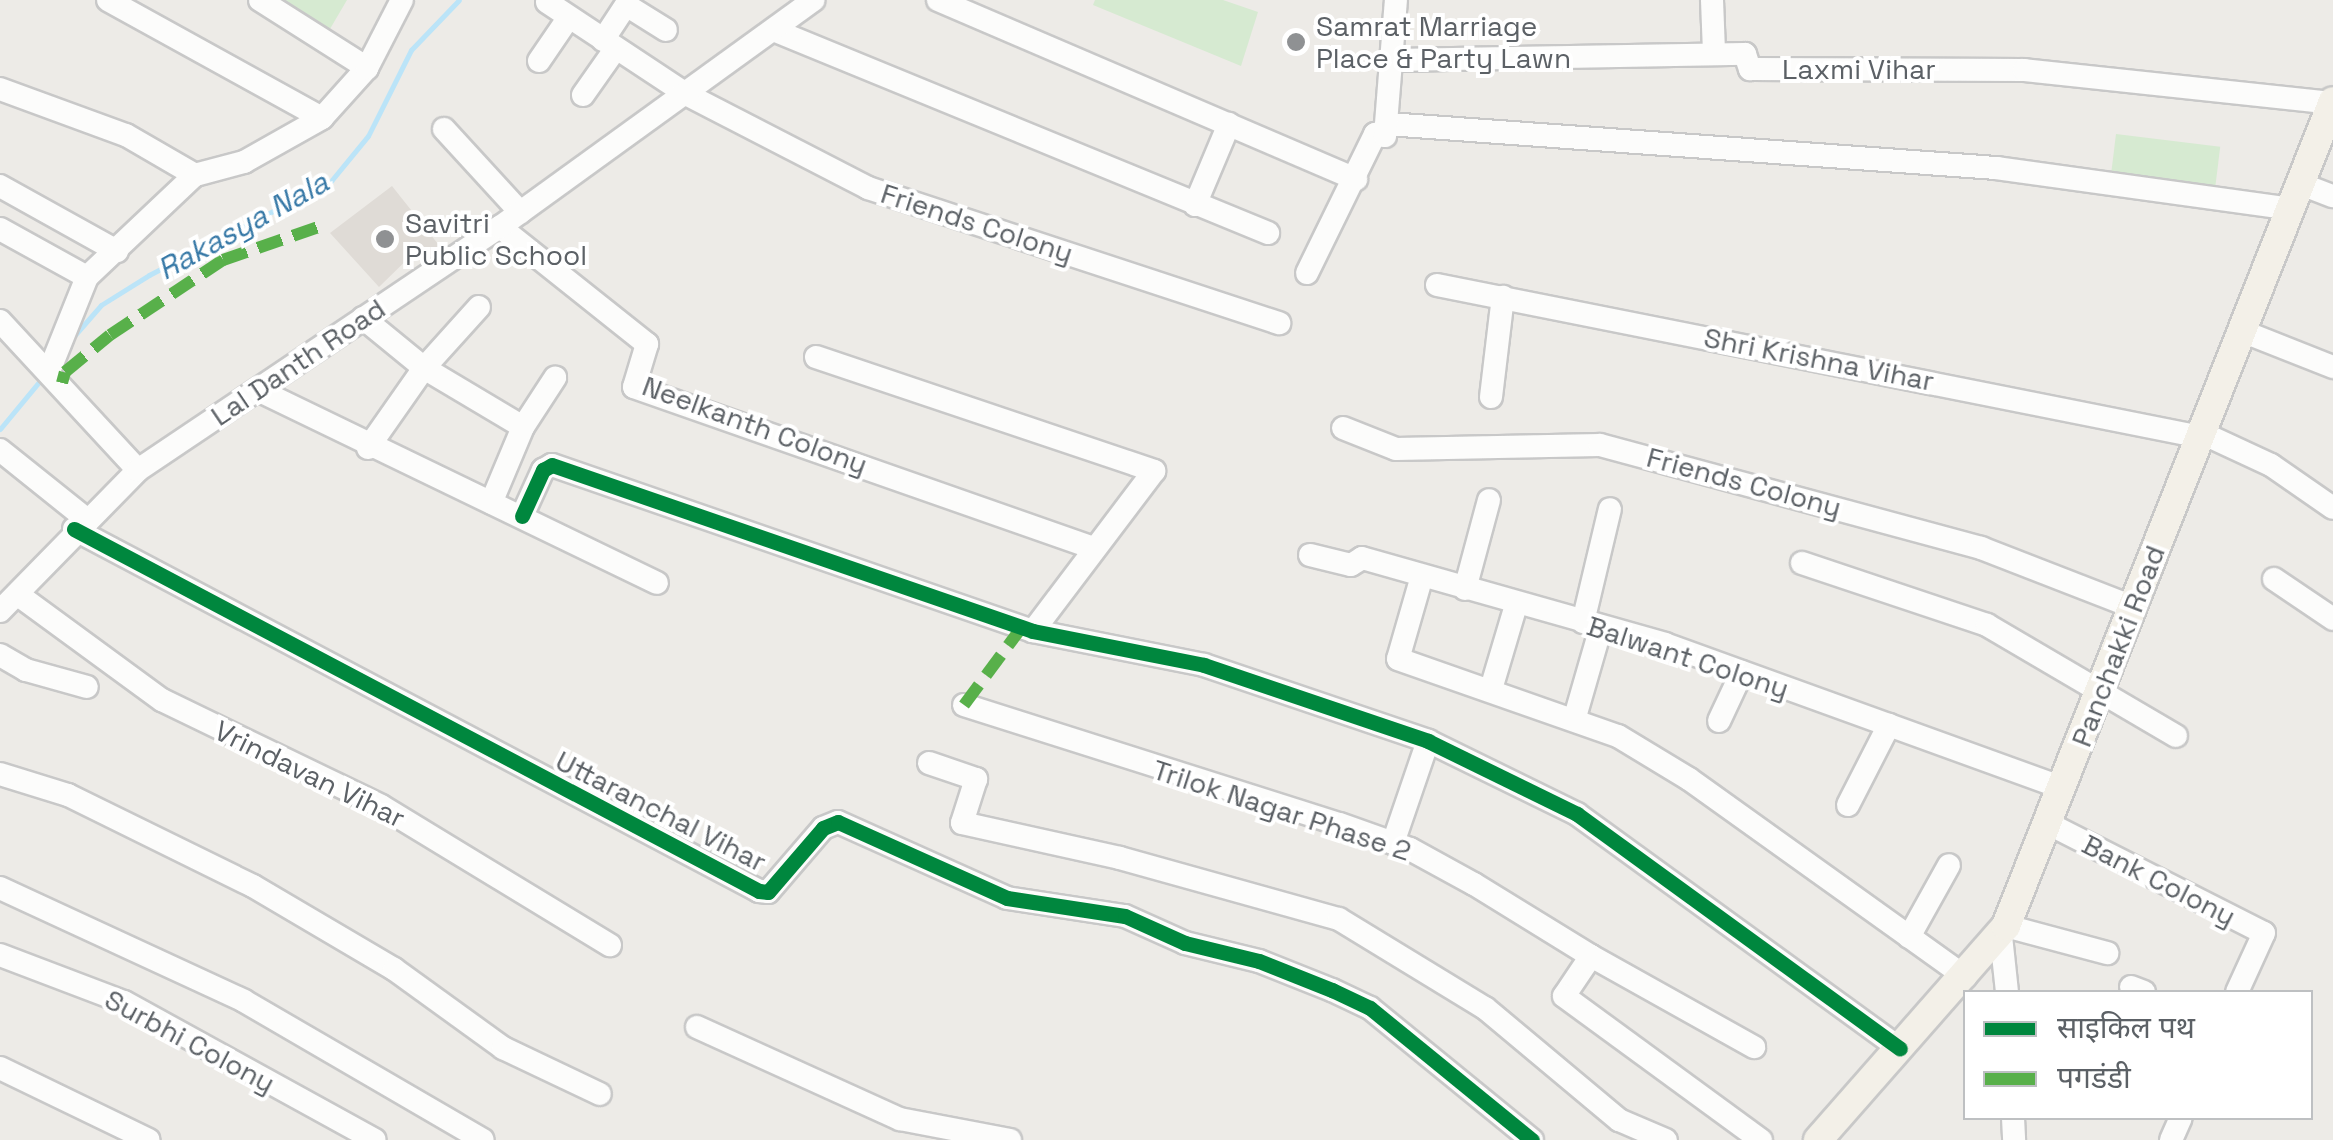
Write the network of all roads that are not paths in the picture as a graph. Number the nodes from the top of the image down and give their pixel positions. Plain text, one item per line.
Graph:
1 (108, 0) edge
2 (260, 0) edge
3 (402, 0) edge
4 (814, 0) edge
5 (938, 0) edge
6 (1396, 0) edge
7 (1712, 0) edge
8 (547, 2) edge
9 (623, 2) edge
10 (569, 17) junction
11 (666, 30) dead end
12 (776, 31) junction
13 (610, 44) junction
14 (1714, 53) junction
15 (1394, 60) junction
16 (539, 61) dead end
17 (367, 68) junction
18 (0, 89) edge
19 (584, 94) dead end
20 (686, 94) junction
21 (2333, 102) edge
22 (322, 118) junction
23 (1229, 124) junction
24 (1388, 124) junction
25 (444, 129) dead end
26 (195, 175) junction
27 (1356, 179) junction
28 (0, 186) edge
29 (2296, 196) junction
30 (2333, 196) edge
31 (1195, 205) junction
32 (520, 212) junction
33 (500, 227) junction
34 (0, 229) edge
35 (1268, 232) dead end
36 (117, 251) junction
37 (1307, 273) dead end
38 (87, 277) junction
39 (1438, 285) dead end
40 (1503, 297) junction
41 (479, 307) dead end
42 (363, 318) junction
43 (0, 321) edge
44 (1280, 323) dead end
45 (2242, 331) junction
46 (816, 357) dead end
47 (2333, 367) edge
48 (424, 368) junction
49 (50, 369) junction
50 (555, 378) dead end
51 (258, 390) junction
52 (1491, 397) dead end
53 (523, 427) junction
54 (1343, 428) dead end
55 (2202, 435) junction
56 (368, 448) junction
57 (0, 450) edge
58 (138, 470) junction
59 (1488, 500) dead end
60 (491, 503) junction
61 (2333, 508) edge
62 (1610, 509) dead end
63 (522, 516) junction
64 (80, 524) junction
65 (1095, 548) junction
66 (1310, 554) dead end
67 (1802, 563) dead end
68 (1422, 576) junction
69 (2274, 578) dead end
70 (657, 583) dead end
71 (1465, 588) junction
72 (17, 594) junction
73 (1516, 604) junction
74 (2133, 607) junction
75 (0, 612) edge
76 (2333, 619) edge
77 (1592, 624) junction
78 (1033, 631) junction
79 (0, 654) edge
80 (1742, 672) junction
81 (86, 687) dead end
82 (1491, 689) junction
83 (2100, 694) junction
84 (964, 705) dead end
85 (1575, 717) junction
86 (1719, 721) dead end
87 (1888, 725) junction
88 (2176, 736) dead end
89 (1428, 741) junction
90 (929, 762) dead end
91 (0, 774) edge
92 (2062, 788) junction
93 (1848, 804) dead end
94 (2049, 824) junction
95 (1393, 843) junction
96 (1949, 865) dead end
97 (0, 888) edge
98 (2004, 931) junction
99 (1908, 937) junction
100 (610, 945) dead end
101 (2107, 953) dead end
102 (0, 955) edge
103 (1591, 956) junction
104 (1966, 977) junction
105 (2007, 990) edge
106 (2238, 990) edge
107 (698, 1027) dead end
108 (1754, 1047) dead end
109 (1900, 1050) junction
110 (0, 1068) edge
111 (600, 1094) dead end
112 (149, 1140) edge
113 (374, 1140) edge
114 (483, 1140) edge
115 (1010, 1140) edge
116 (1532, 1140) edge
117 (1666, 1140) edge
118 (1761, 1140) edge
119 (1818, 1140) edge

1 - 22 street
2 - 17 street
3 - 17 street
4 - 12 street, Lal Danth Road
5 - 23 street
6 - 15 street
7 - 14 street
8 - 10 street, Friends Colony
9 - 11 street
9 - 13 street
10 - 13 street, Friends Colony
10 - 16 street
12 - 20 street, Lal Danth Road
12 - 31 street
13 - 19 street
13 - 20 street, Friends Colony
14 - 15 street, Laxmi Vihar
14 - 21 street, Laxmi Vihar
15 - 24 street
17 - 22 street
18 - 26 street
20 - 32 street, Lal Danth Road
20 - 44 street, Friends Colony
21 - 29 main road, Panchakki Road
22 - 26 street
23 - 27 street
23 - 31 street
24 - 27 street
24 - 29 street
25 - 32 street
26 - 36 street
27 - 37 street
28 - 36 street
29 - 30 street
29 - 45 main road, Panchakki Road
31 - 35 street
32 - 33 street, Lal Danth Road
33 - 42 street, Lal Danth Road
33 - 65 street, Neelkanth Colony
34 - 38 street
36 - 38 street
38 - 49 street
39 - 40 street, Shri Krishna Vihar
40 - 52 street
40 - 55 street, Shri Krishna Vihar
41 - 48 street
42 - 48 street
42 - 51 street, Lal Danth Road
43 - 49 street
45 - 47 street
45 - 55 main road, Panchakki Road
46 - 65 street
48 - 53 street
48 - 56 street
49 - 58 street
50 - 53 street
51 - 56 street
51 - 58 street, Lal Danth Road
53 - 60 street
54 - 74 street, Friends Colony
55 - 61 street, Shri Krishna Vihar
55 - 74 main road, Panchakki Road
56 - 60 street
57 - 64 street
58 - 64 street, Lal Danth Road
59 - 71 street
60 - 63 street
62 - 77 street
63 - 70 street
63 - 78 street
64 - 72 street, Lal Danth Road
64 - 116 street, Uttaranchal Vihar
65 - 78 street
66 - 68 street, Balwant Colony
67 - 83 street
68 - 71 street, Balwant Colony
68 - 82 street
69 - 76 street
71 - 73 street, Balwant Colony
72 - 75 street, Lal Danth Road
72 - 100 street, Vrindavan Vihar
73 - 77 street, Balwant Colony
73 - 82 street
74 - 83 main road, Panchakki Road
77 - 80 street, Balwant Colony
77 - 85 street
78 - 89 street
79 - 81 street
80 - 86 street
80 - 87 street, Balwant Colony
82 - 85 street
83 - 88 street
83 - 92 main road, Panchakki Road
84 - 95 street, Trilok Nagar Phase 2
85 - 99 street
87 - 92 street, Balwant Colony
87 - 93 street
89 - 95 street
89 - 109 street
90 - 117 street
91 - 111 street
92 - 94 main road, Panchakki Road
94 - 98 main road, Panchakki Road
94 - 106 street, Bank Colony
95 - 103 street, Trilok Nagar Phase 2
96 - 99 street
97 - 114 street
98 - 101 street
98 - 104 main road, Panchakki Road
98 - 105 street
99 - 104 street
102 - 113 street, Surbhi Colony
103 - 108 street, Trilok Nagar Phase 2
103 - 118 street
104 - 109 main road, Panchakki Road
107 - 115 street
109 - 119 main road, Panchakki Road
110 - 112 street

